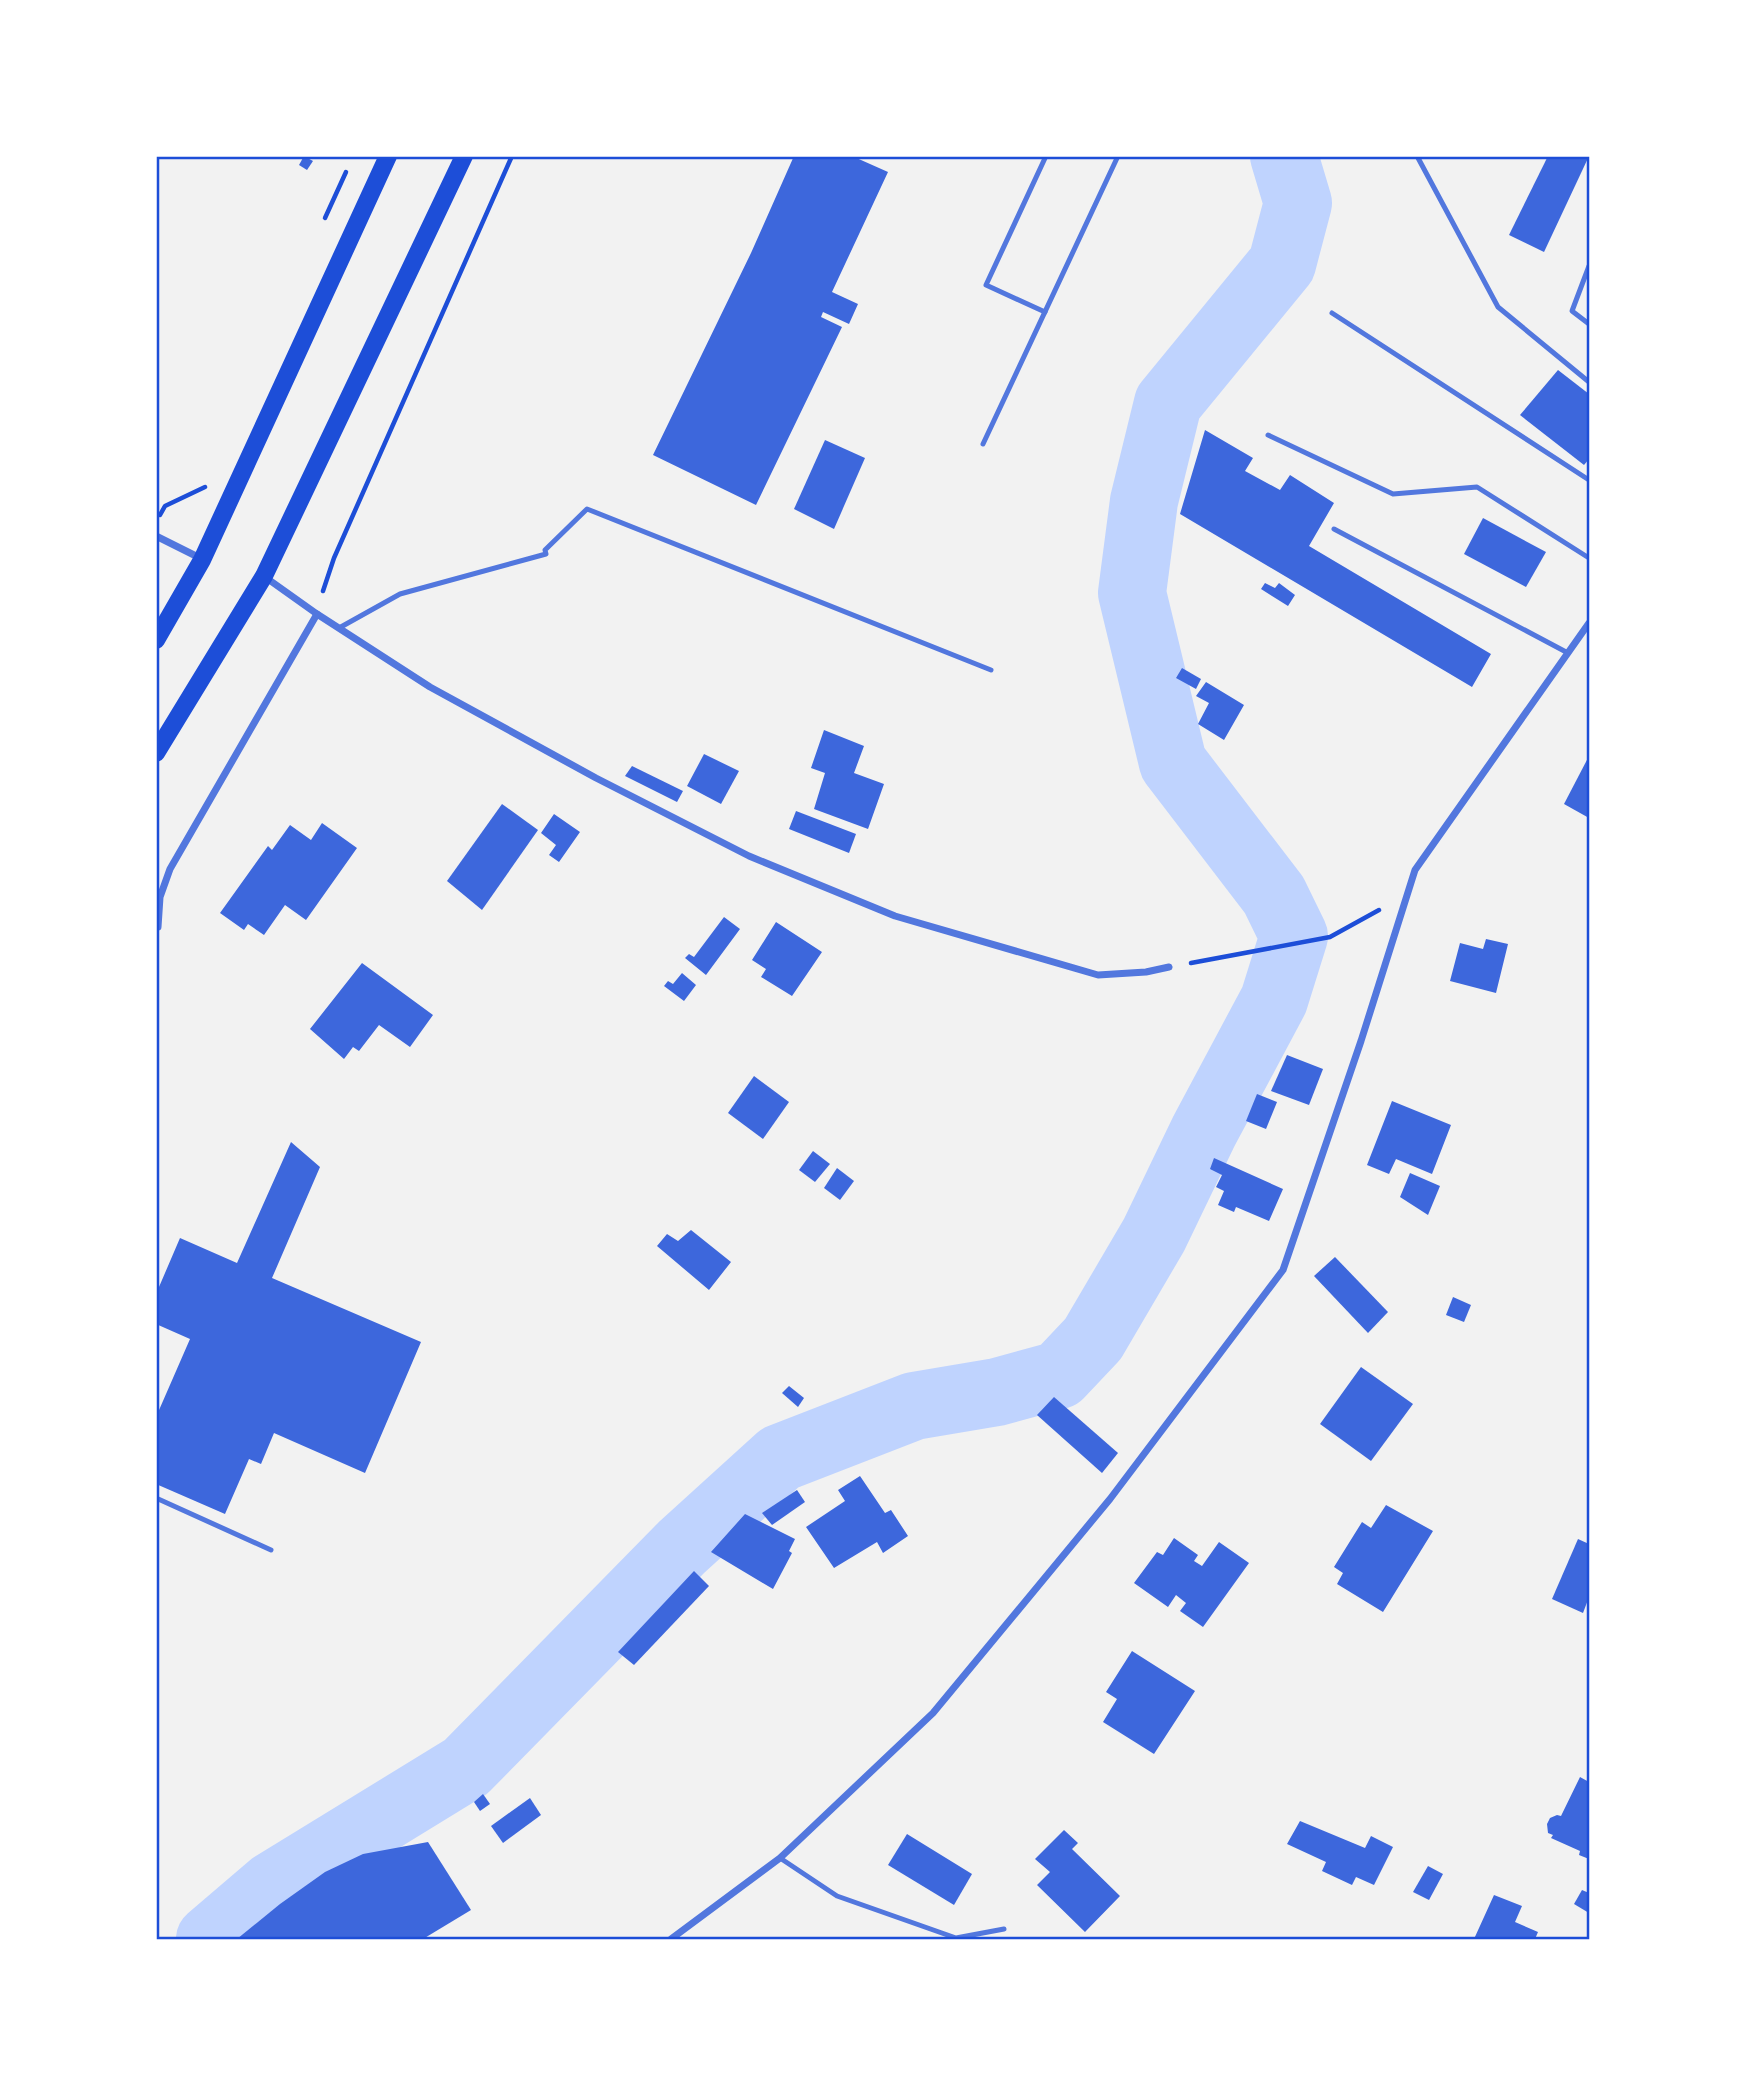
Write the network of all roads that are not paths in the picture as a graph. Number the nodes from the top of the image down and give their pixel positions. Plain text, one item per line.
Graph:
1 (388, 156) edge
2 (464, 156) edge
3 (1046, 156) edge
4 (1118, 156) edge
5 (1417, 156) edge
6 (1589, 266) edge
7 (1045, 312) junction
8 (1332, 313) dead end
9 (1589, 324) edge
10 (1589, 382) edge
11 (1268, 435) dead end
12 (984, 444) dead end
13 (1589, 480) edge
14 (1334, 529) dead end
15 (156, 536) edge
16 (1589, 558) edge
17 (202, 560) junction
18 (264, 576) junction
19 (317, 614) junction
20 (1589, 623) edge
21 (339, 628) junction
22 (156, 639) edge
23 (1568, 653) junction
24 (991, 670) dead end
25 (156, 753) edge
26 (158, 927) dead end
27 (1169, 967) road end
28 (156, 1498) edge
29 (271, 1550) dead end
30 (780, 1858) junction
31 (1004, 1930) dead end
32 (671, 1939) edge

1 - 17 main road
2 - 18 main road
3 - 7 lane
4 - 7 lane
5 - 10 lane
6 - 9 lane
7 - 12 lane
8 - 13 lane
11 - 16 lane
14 - 23 lane
15 - 17 street
17 - 22 main road
18 - 19 street
18 - 25 main road
19 - 21 street
19 - 26 street
20 - 23 street
21 - 24 lane
21 - 27 street
23 - 30 street
28 - 29 lane
30 - 31 lane
30 - 32 street

